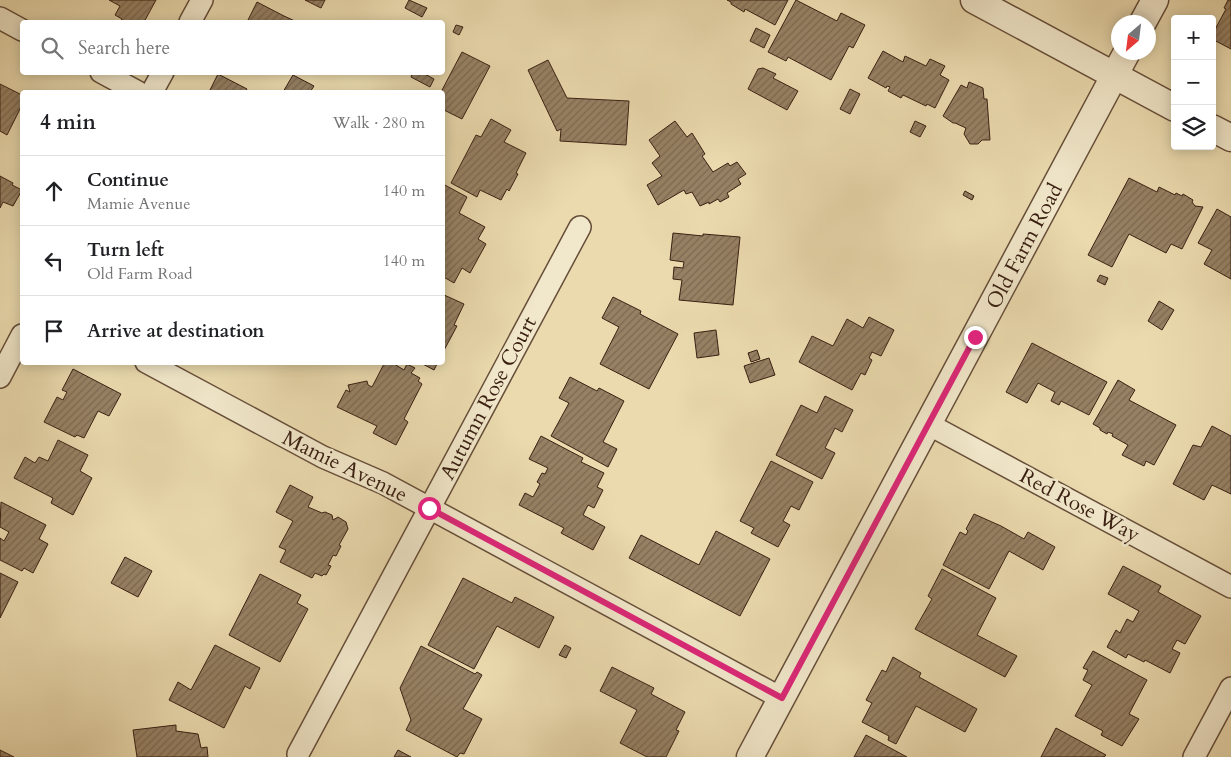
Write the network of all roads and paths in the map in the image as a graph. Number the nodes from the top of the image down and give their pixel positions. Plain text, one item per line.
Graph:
1 (202, 0) edge
2 (974, 0) edge
3 (1156, 0) edge
4 (1147, 15) edge
5 (0, 18) edge
6 (191, 20) edge
7 (20, 29) edge
8 (1123, 60) edge
9 (107, 75) edge
10 (161, 75) edge
11 (1115, 76) junction
12 (134, 90) edge
13 (153, 90) edge
14 (1171, 106) edge
15 (1216, 130) edge
16 (1231, 138) edge
17 (580, 227) dead end
18 (20, 339) edge
19 (152, 365) edge
20 (0, 377) edge
21 (928, 424) junction
22 (429, 508) junction
23 (1231, 587) edge
24 (1231, 688) edge
25 (782, 698) junction
26 (298, 754) dead end
27 (750, 757) edge
28 (1194, 757) edge

1 - 6 street
2 - 11 street
3 - 4 street
5 - 7 street
8 - 11 street, Old Farm Road
9 - 12 street
10 - 13 street
11 - 14 street
11 - 21 street, Old Farm Road
15 - 16 street
17 - 22 street, Autumn Rose Court
18 - 20 street
19 - 22 street, Mamie Avenue
21 - 23 street, Red Rose Way
21 - 25 street, Old Farm Road
22 - 25 street, Mamie Avenue
22 - 26 street, Autumn Rose Court
24 - 28 street
25 - 27 street, Old Farm Road

